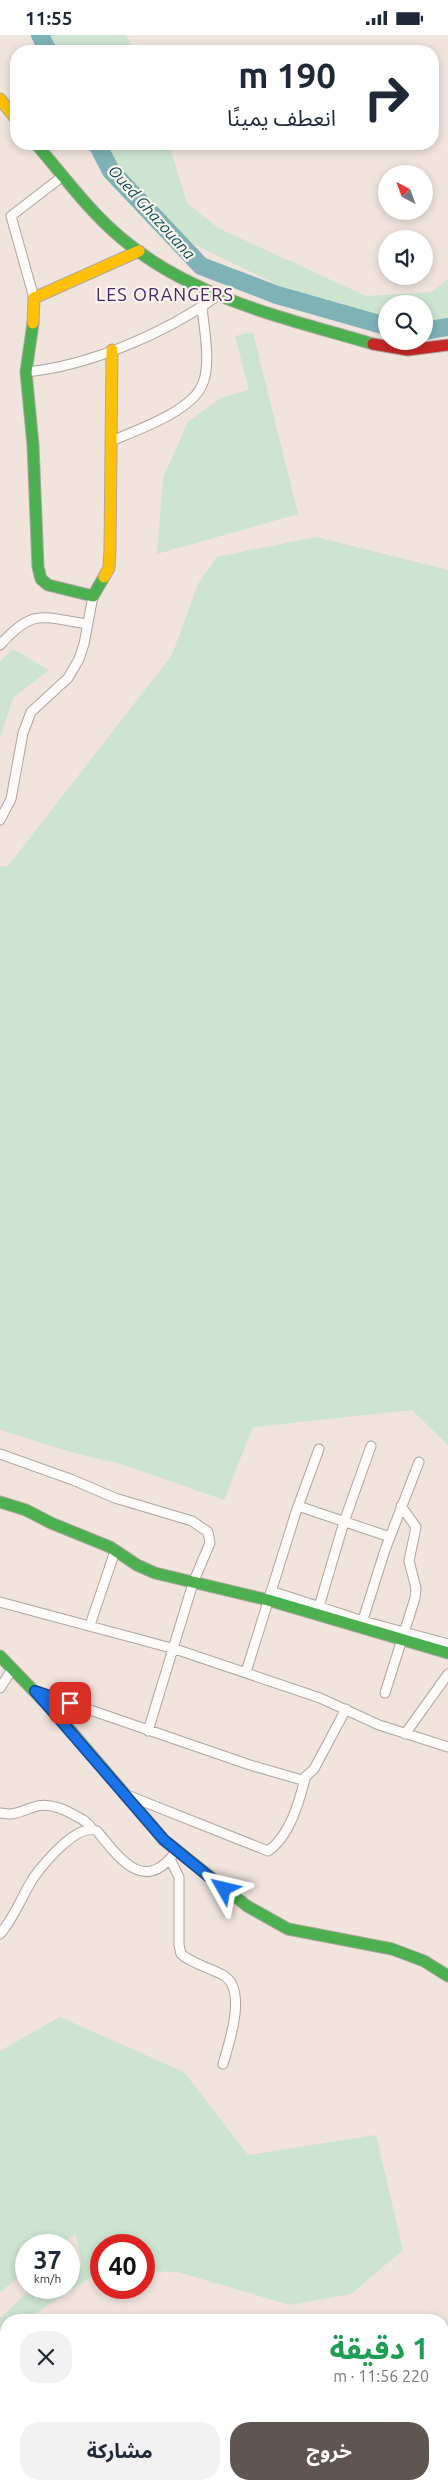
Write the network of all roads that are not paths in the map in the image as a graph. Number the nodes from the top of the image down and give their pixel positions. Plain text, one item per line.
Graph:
1 (0, 99) edge
2 (10, 112) edge
3 (41, 150) edge
4 (63, 176) junction
5 (139, 251) junction
6 (217, 296) junction
7 (34, 298) junction
8 (202, 307) junction
9 (448, 345) edge
10 (112, 350) junction
11 (26, 372) junction
12 (111, 441) junction
13 (93, 596) junction
14 (86, 624) junction
15 (0, 645) edge
16 (0, 820) edge
17 (371, 1446) dead end
18 (319, 1449) dead end
19 (0, 1454) edge
20 (419, 1462) dead end
21 (0, 1502) edge
22 (298, 1506) junction
23 (401, 1507) junction
24 (344, 1522) junction
25 (390, 1537) junction
26 (115, 1551) junction
27 (193, 1583) junction
28 (270, 1595) junction
29 (0, 1602) edge
30 (318, 1611) junction
31 (90, 1625) junction
32 (362, 1625) junction
33 (403, 1637) junction
34 (447, 1645) edge
35 (175, 1649) junction
36 (0, 1656) edge
37 (13, 1668) junction
38 (246, 1673) junction
39 (448, 1674) edge
40 (0, 1688) edge
41 (35, 1691) junction
42 (385, 1693) dead end
43 (346, 1709) junction
44 (148, 1731) junction
45 (405, 1734) junction
46 (448, 1747) edge
47 (305, 1779) junction
48 (124, 1794) junction
49 (154, 1805) junction
50 (137, 1809) junction
51 (0, 1813) edge
52 (92, 1829) junction
53 (173, 1855) junction
54 (0, 1934) edge
55 (448, 1977) edge
56 (223, 2064) dead end

1 - 2 street
3 - 4 street
4 - 5 street
4 - 7 street
5 - 6 street
5 - 7 street
6 - 8 street
6 - 9 street
7 - 11 street
8 - 10 street
8 - 12 street
10 - 11 street
10 - 12 street
11 - 13 street
12 - 13 street
13 - 14 street
14 - 15 street
14 - 16 street
17 - 24 street
18 - 22 street
19 - 27 street
20 - 23 street
21 - 26 street
22 - 24 street
22 - 28 street
23 - 25 street
23 - 33 street
24 - 25 street
24 - 30 street
25 - 32 street
26 - 27 street
26 - 31 street
27 - 28 street
27 - 35 street
28 - 30 street
28 - 38 street
29 - 31 street
30 - 32 street
31 - 35 street
32 - 33 street
33 - 34 street
33 - 42 street
35 - 38 street
35 - 44 street
36 - 37 street
37 - 40 street
37 - 41 street
38 - 43 street
39 - 45 street
41 - 44 street
41 - 48 street
43 - 45 street
43 - 47 street
44 - 47 street
45 - 46 street
47 - 49 street
48 - 49 street
48 - 50 street
49 - 50 street
50 - 53 street
51 - 52 street
52 - 53 street
52 - 54 street
53 - 55 street
53 - 56 street

